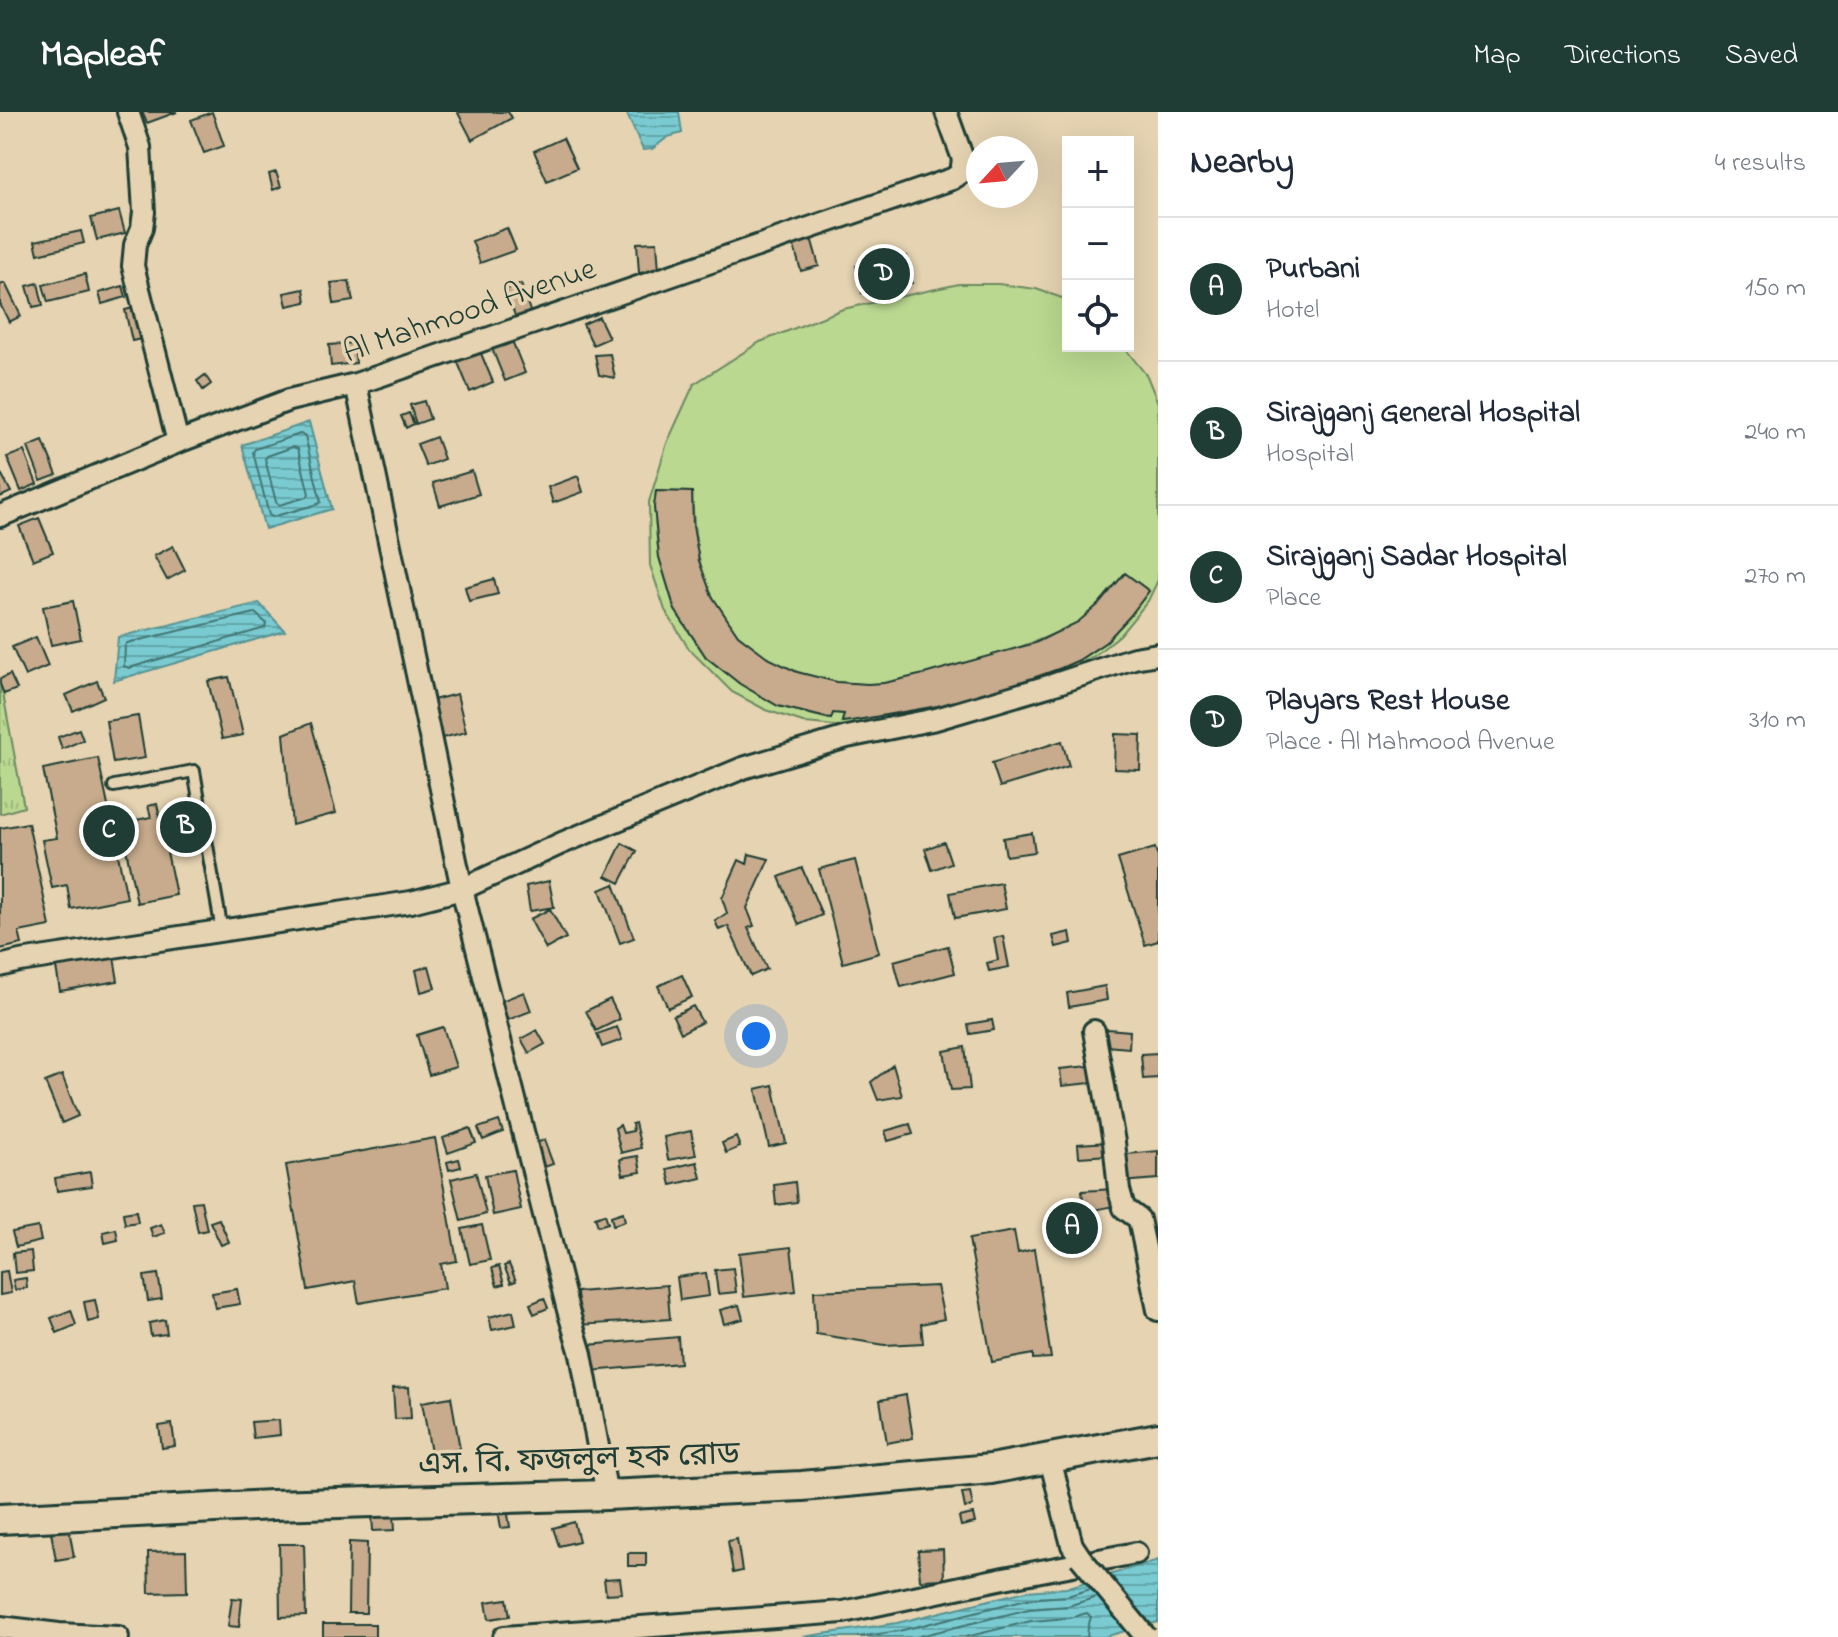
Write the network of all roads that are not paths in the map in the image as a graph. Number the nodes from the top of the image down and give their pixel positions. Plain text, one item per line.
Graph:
1 (128, 112) edge
2 (946, 112) edge
3 (356, 384) junction
4 (178, 442) junction
5 (0, 516) edge
6 (1158, 654) edge
7 (114, 786) dead end
8 (462, 889) junction
9 (222, 931) junction
10 (0, 966) edge
11 (1094, 1031) dead end
12 (1158, 1310) edge
13 (1158, 1438) edge
14 (1050, 1459) junction
15 (607, 1495) junction
16 (0, 1519) edge
17 (1136, 1553) dead end
18 (0, 1627) edge
19 (118, 1637) edge
20 (504, 1637) edge
21 (1146, 1637) edge

1 - 4 street
2 - 3 street, Al Mahmood Avenue
3 - 4 street, Al Mahmood Avenue
3 - 8 street
4 - 5 street, Al Mahmood Avenue
6 - 8 street
7 - 9 lane
8 - 9 street
8 - 15 street
9 - 10 street
11 - 12 street
13 - 14 main road, এস. বি. ফজলুল হক রোড
14 - 15 main road, এস. বি. ফজলুল হক রোড
14 - 21 street, bridge
15 - 16 main road, এস. বি. ফজলুল হক রোড
17 - 20 street
18 - 19 street

